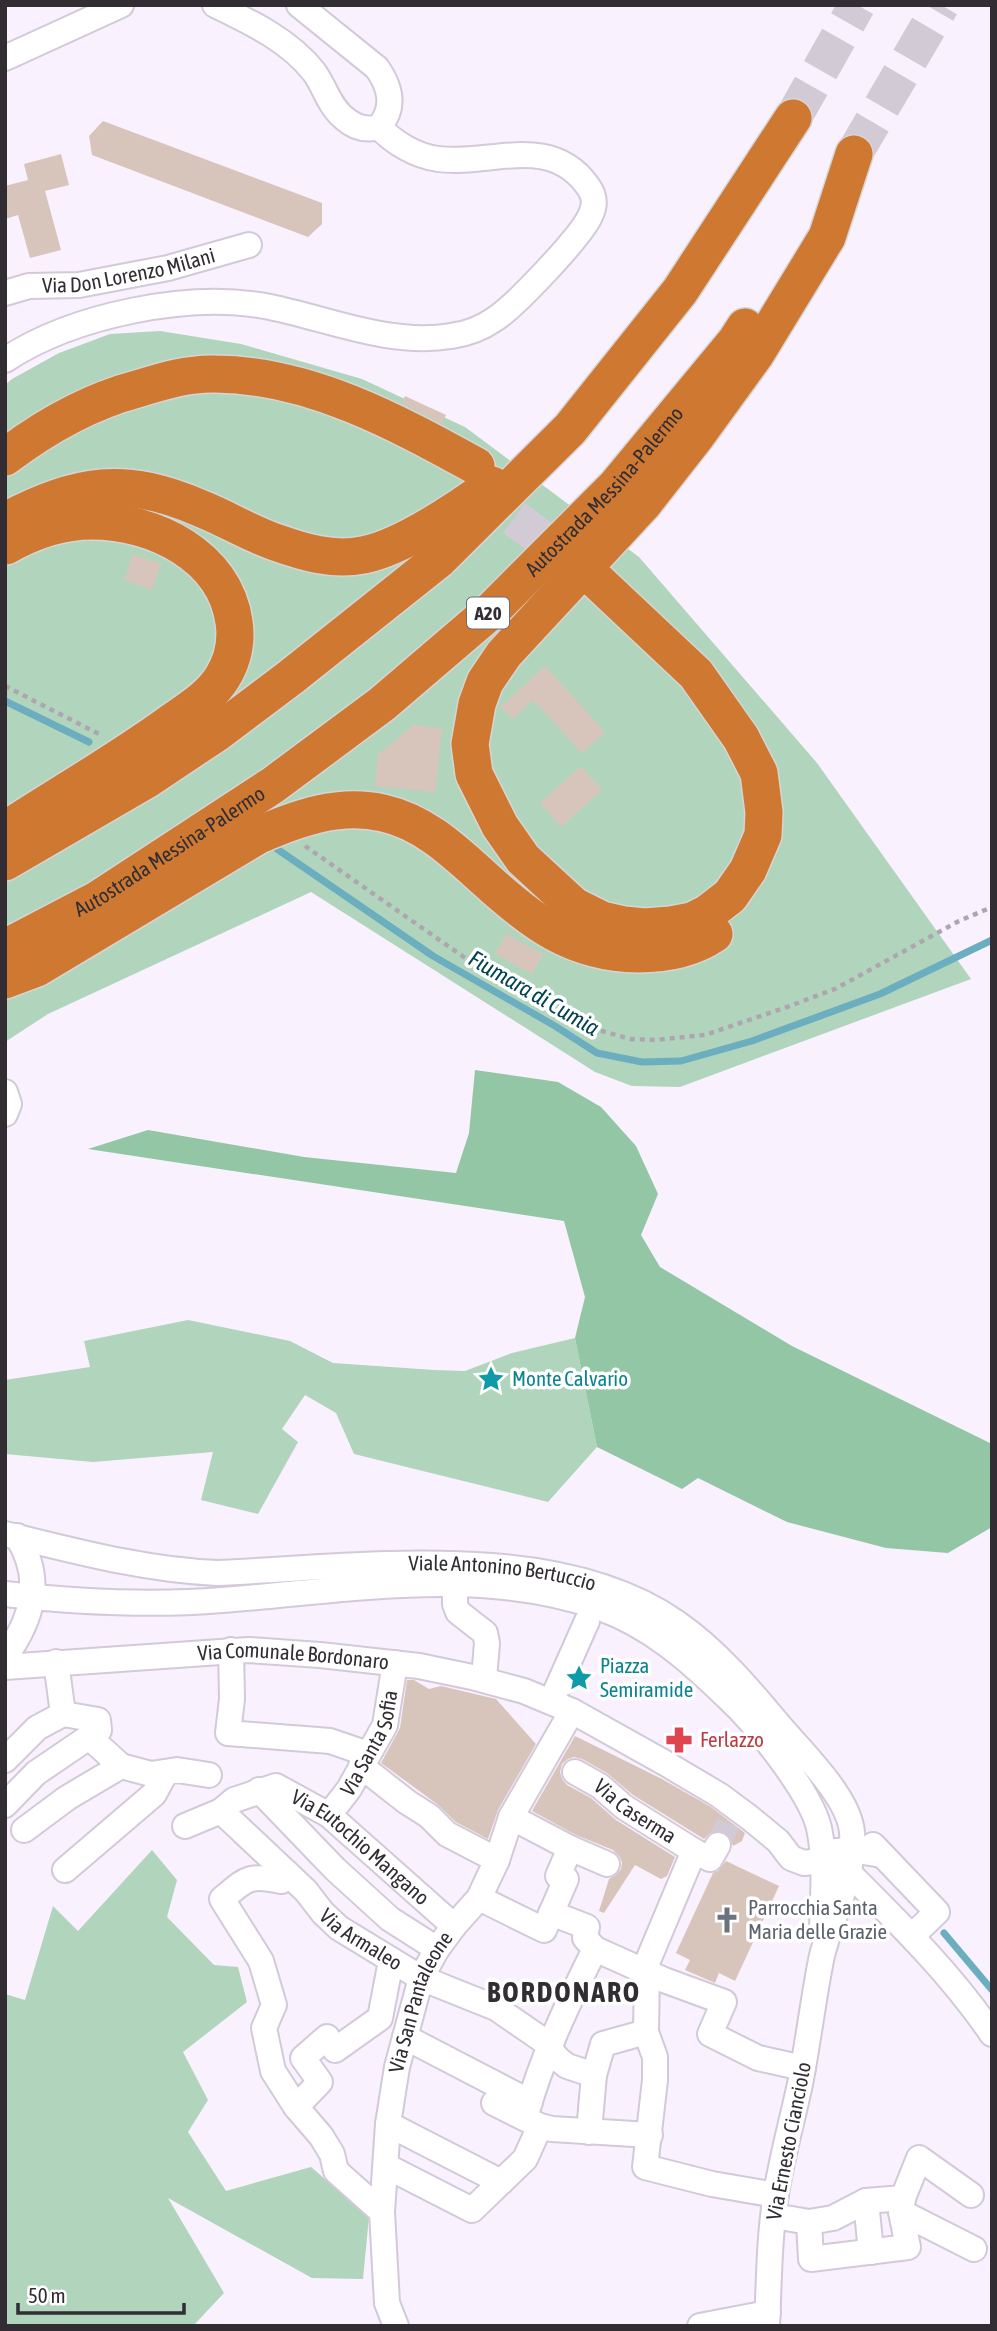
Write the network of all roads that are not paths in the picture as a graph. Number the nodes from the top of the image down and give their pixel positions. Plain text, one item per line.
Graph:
1 (121, 5) edge
2 (215, 5) edge
3 (299, 5) edge
4 (5, 58) edge
5 (793, 118) tunnel mouth
6 (379, 127) junction
7 (249, 245) dead end
8 (5, 293) edge
9 (5, 360) edge
10 (570, 429) junction
11 (5, 457) edge
12 (5, 474) edge
13 (5, 521) edge
14 (5, 547) edge
15 (5, 830) edge
16 (5, 862) edge
17 (5, 948) edge
18 (5, 980) edge
19 (5, 1092) edge
20 (5, 1114) edge
21 (11, 1535) edge
22 (455, 1585) junction
23 (5, 1594) edge
24 (32, 1597) junction
25 (587, 1621) dead end
26 (231, 1650) junction
27 (5, 1657) edge
28 (56, 1662) junction
29 (395, 1663) junction
30 (5, 1667) edge
31 (484, 1679) junction
32 (561, 1707) junction
33 (63, 1714) junction
34 (89, 1737) junction
35 (5, 1760) edge
36 (365, 1760) junction
37 (121, 1766) junction
38 (166, 1772) junction
39 (575, 1772) dead end
40 (209, 1774) dead end
41 (260, 1790) junction
42 (5, 1805) edge
43 (221, 1811) junction
44 (329, 1815) junction
45 (511, 1817) junction
46 (849, 1818) junction
47 (184, 1826) dead end
48 (24, 1830) dead end
49 (570, 1848) junction
50 (882, 1855) junction
51 (823, 1856) junction
52 (497, 1860) junction
53 (850, 1861) junction
54 (607, 1864) dead end
55 (65, 1870) dead end
56 (287, 1873) junction
57 (479, 1898) junction
58 (551, 1913) junction
59 (454, 1926) junction
60 (912, 1936) junction
61 (438, 1949) junction
62 (595, 1949) junction
63 (822, 1957) junction
64 (391, 1961) junction
65 (646, 1970) junction
66 (421, 1978) junction
67 (646, 2032) junction
68 (992, 2034) edge
69 (405, 2037) junction
70 (549, 2045) junction
71 (803, 2068) junction
72 (594, 2075) junction
73 (494, 2103) dead end
74 (296, 2107) junction
75 (532, 2115) junction
76 (388, 2124) junction
77 (589, 2132) junction
78 (650, 2135) junction
79 (386, 2166) junction
80 (501, 2182) junction
81 (971, 2195) dead end
82 (866, 2201) junction
83 (902, 2205) junction
84 (775, 2206) junction
85 (382, 2213) junction
86 (808, 2222) junction
87 (974, 2249) dead end
88 (871, 2252) junction
89 (767, 2319) edge
90 (396, 2325) edge
91 (700, 2326) edge

1 - 4 street
2 - 6 street
3 - 6 street
5 - 10 highway
6 - 9 street
7 - 8 street, Via Don Lorenzo Milani
10 - 13 highway
10 - 16 highway
11 - 12 highway
14 - 15 highway
17 - 18 highway, Autostrada Messina-Palermo / A20
19 - 20 street
21 - 24 street
21 - 46 street, Viale Antonino Bertuccio
22 - 24 street, Viale Antonino Bertuccio
22 - 31 street
22 - 51 street, Viale Antonino Bertuccio
23 - 24 street, Viale Antonino Bertuccio
24 - 27 street
25 - 32 street
26 - 28 street, Via Comunale Bordonaro
26 - 29 street, Via Comunale Bordonaro
26 - 36 street
28 - 30 street, Via Comunale Bordonaro
28 - 33 street
29 - 31 street, Via Comunale Bordonaro
29 - 36 street, Via Santa Sofia
31 - 32 street, Via Comunale Bordonaro
32 - 45 street, Via San Pantaleone
32 - 51 street
33 - 34 street
33 - 35 street
34 - 37 street
34 - 42 street
36 - 44 street, Via Santa Sofia
36 - 52 street
37 - 38 street
37 - 48 street
38 - 40 street
38 - 55 street
39 - 65 street, Via Caserma
41 - 43 street, Via Eutochio Mangano
41 - 44 street, Via Eutochio Mangano
41 - 61 street
43 - 47 street, Via Eutochio Mangano
43 - 56 street, Via Armaleo
44 - 59 street, Via Eutochio Mangano
45 - 49 street
45 - 52 street, Via San Pantaleone
46 - 50 street
46 - 53 street, Viale Antonino Bertuccio
49 - 54 street
49 - 58 street
50 - 53 street
50 - 60 street
51 - 53 street
51 - 63 street, Viale Antonino Bertuccio
52 - 57 street, Via San Pantaleone
53 - 60 street
53 - 63 street
56 - 64 street, Via Armaleo
56 - 74 street
57 - 58 street
57 - 59 street, Via San Pantaleone
58 - 62 street
59 - 61 street, Via San Pantaleone
60 - 68 street
61 - 66 street, Via San Pantaleone
62 - 65 street
62 - 70 street
63 - 71 street, Via Ernesto Cianciolo
64 - 66 street, Via Armaleo
64 - 74 street
65 - 67 street
65 - 71 street
66 - 69 street, Via San Pantaleone
66 - 70 street, Via Armaleo
67 - 72 street
67 - 78 street
69 - 75 street
69 - 76 street, Via San Pantaleone
70 - 72 street, Via Armaleo
70 - 75 street
71 - 84 street, Via Ernesto Cianciolo
72 - 77 street
73 - 75 street
74 - 85 street
75 - 77 street
75 - 80 street
76 - 79 street, Via San Pantaleone
76 - 80 street
77 - 78 street
78 - 84 street
79 - 80 street
79 - 85 street, Via San Pantaleone
81 - 83 street
82 - 83 street
82 - 86 street
82 - 88 street
83 - 87 street
83 - 88 street
84 - 86 street
84 - 89 street, Via Ernesto Cianciolo
85 - 90 street, Via San Pantaleone
86 - 88 street
89 - 91 street

